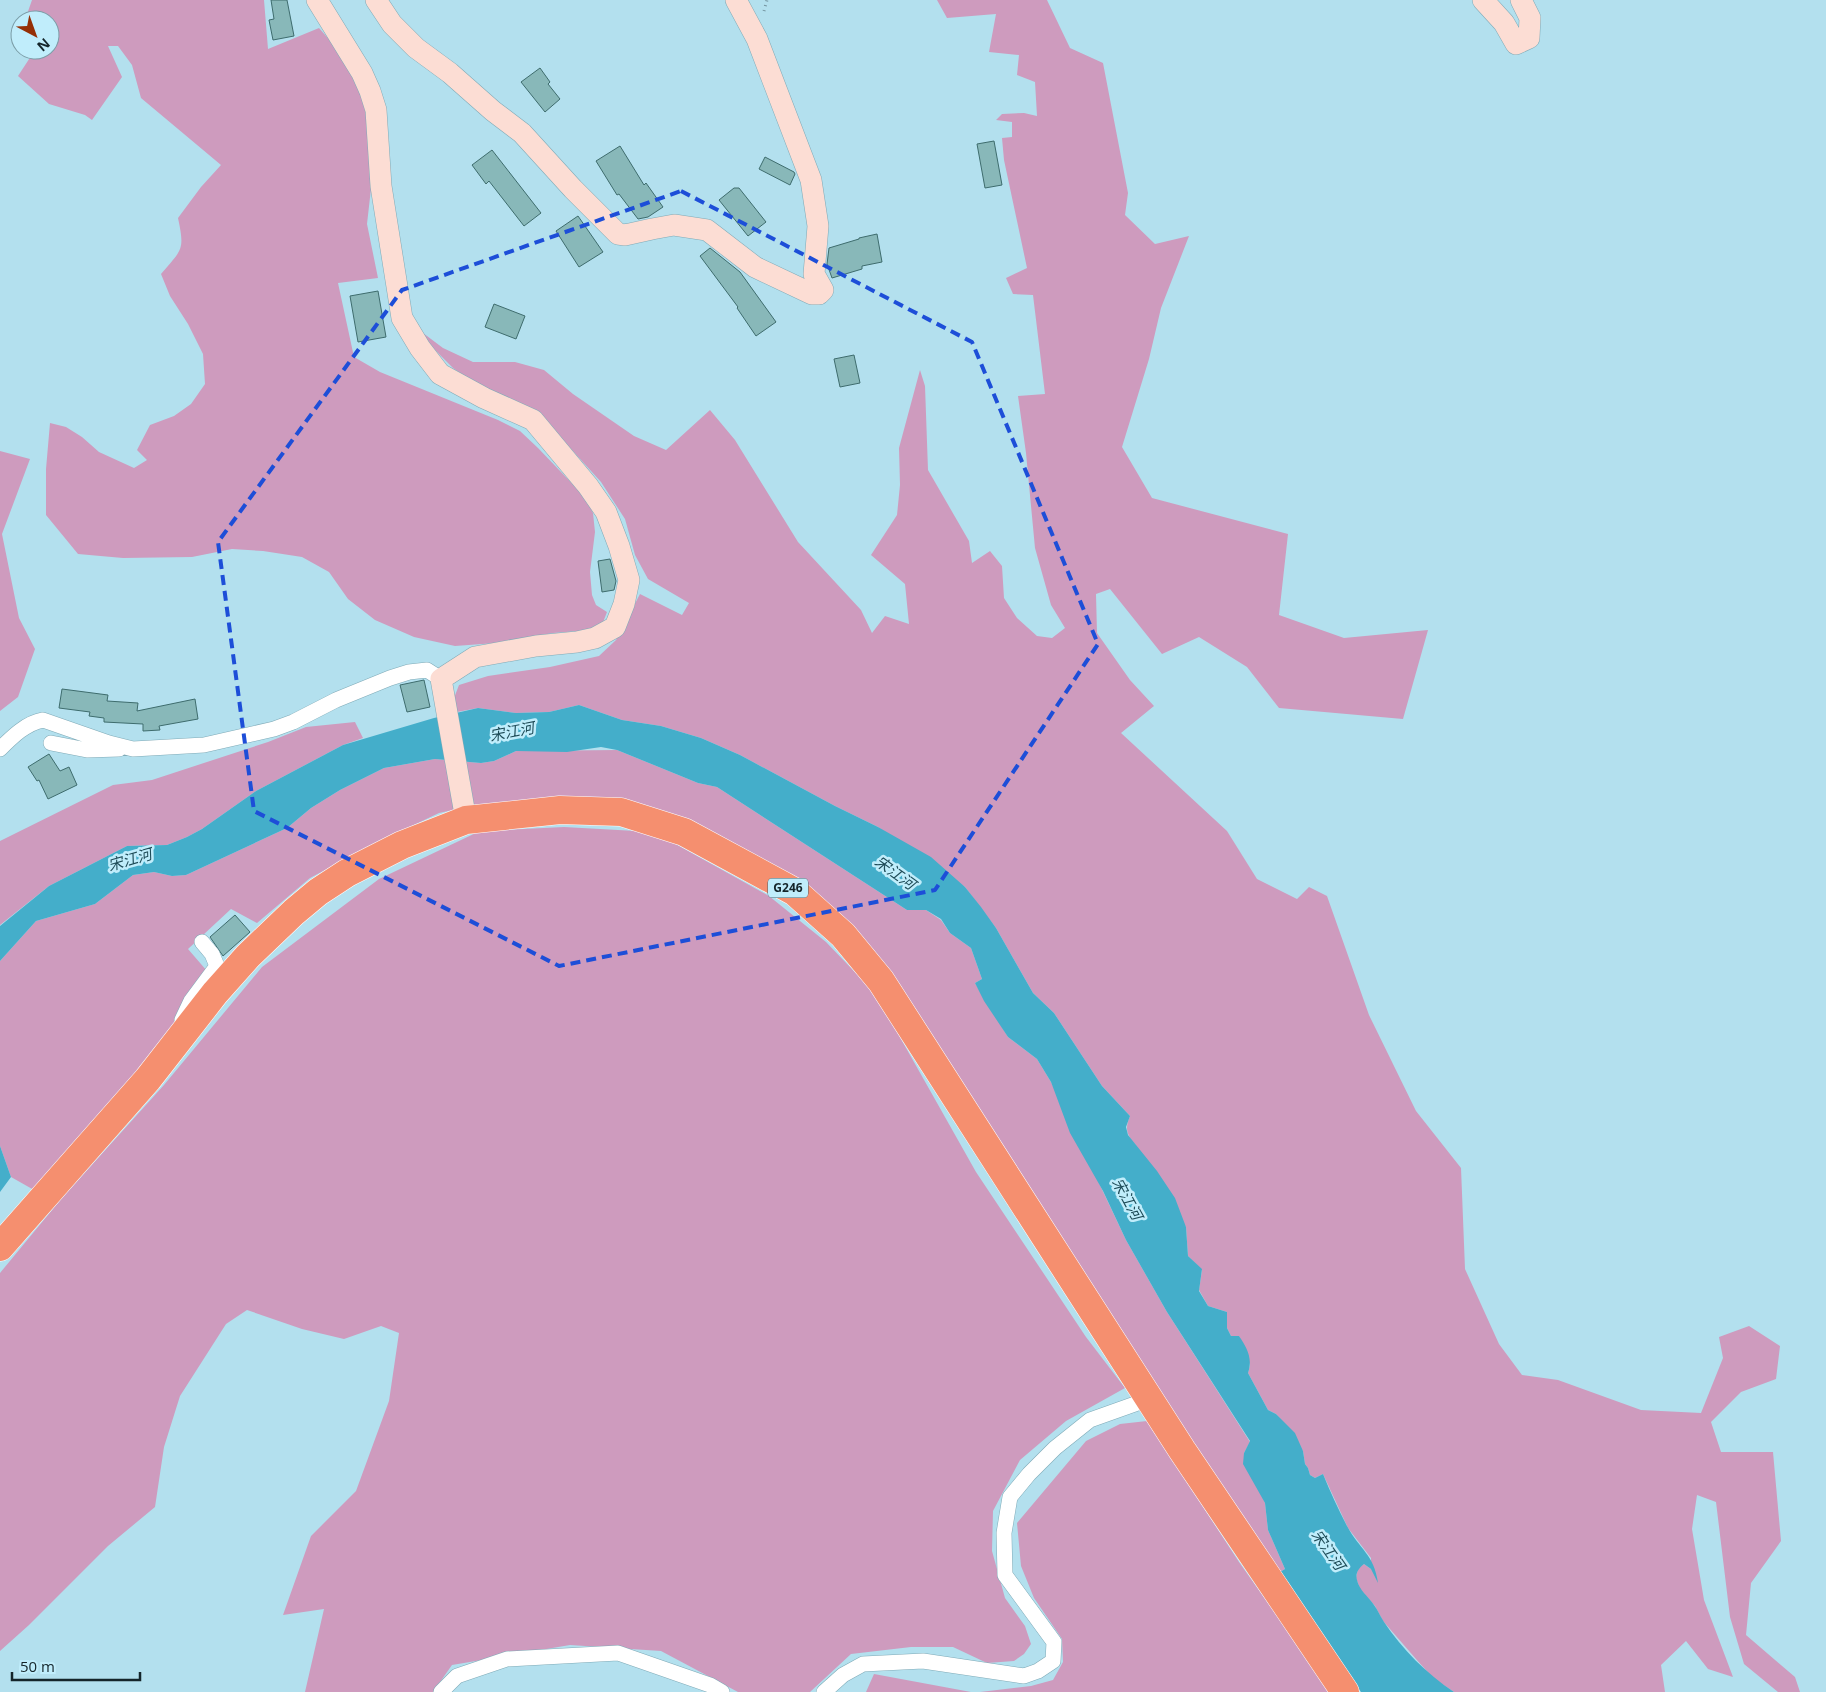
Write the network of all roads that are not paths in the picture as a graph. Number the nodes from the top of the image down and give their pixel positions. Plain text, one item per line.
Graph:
1 (317, 0) edge
2 (376, 0) edge
3 (736, 0) edge
4 (1483, 0) edge
5 (1521, 0) edge
6 (441, 679) junction
7 (51, 743) dead end
8 (128, 748) junction
9 (0, 749) edge
10 (466, 820) junction
11 (202, 942) dead end
12 (180, 1036) junction
13 (0, 1247) edge
14 (1149, 1399) junction
15 (441, 1692) edge
16 (722, 1692) edge
17 (824, 1692) edge
18 (1345, 1692) edge

1 - 6 street
2 - 3 street
4 - 5 street
6 - 8 street
6 - 10 street
7 - 8 street
8 - 9 street
10 - 12 highway, G246
10 - 14 highway, G246
11 - 12 street
12 - 13 highway, G246
14 - 17 street
14 - 18 highway, G246
15 - 16 street

